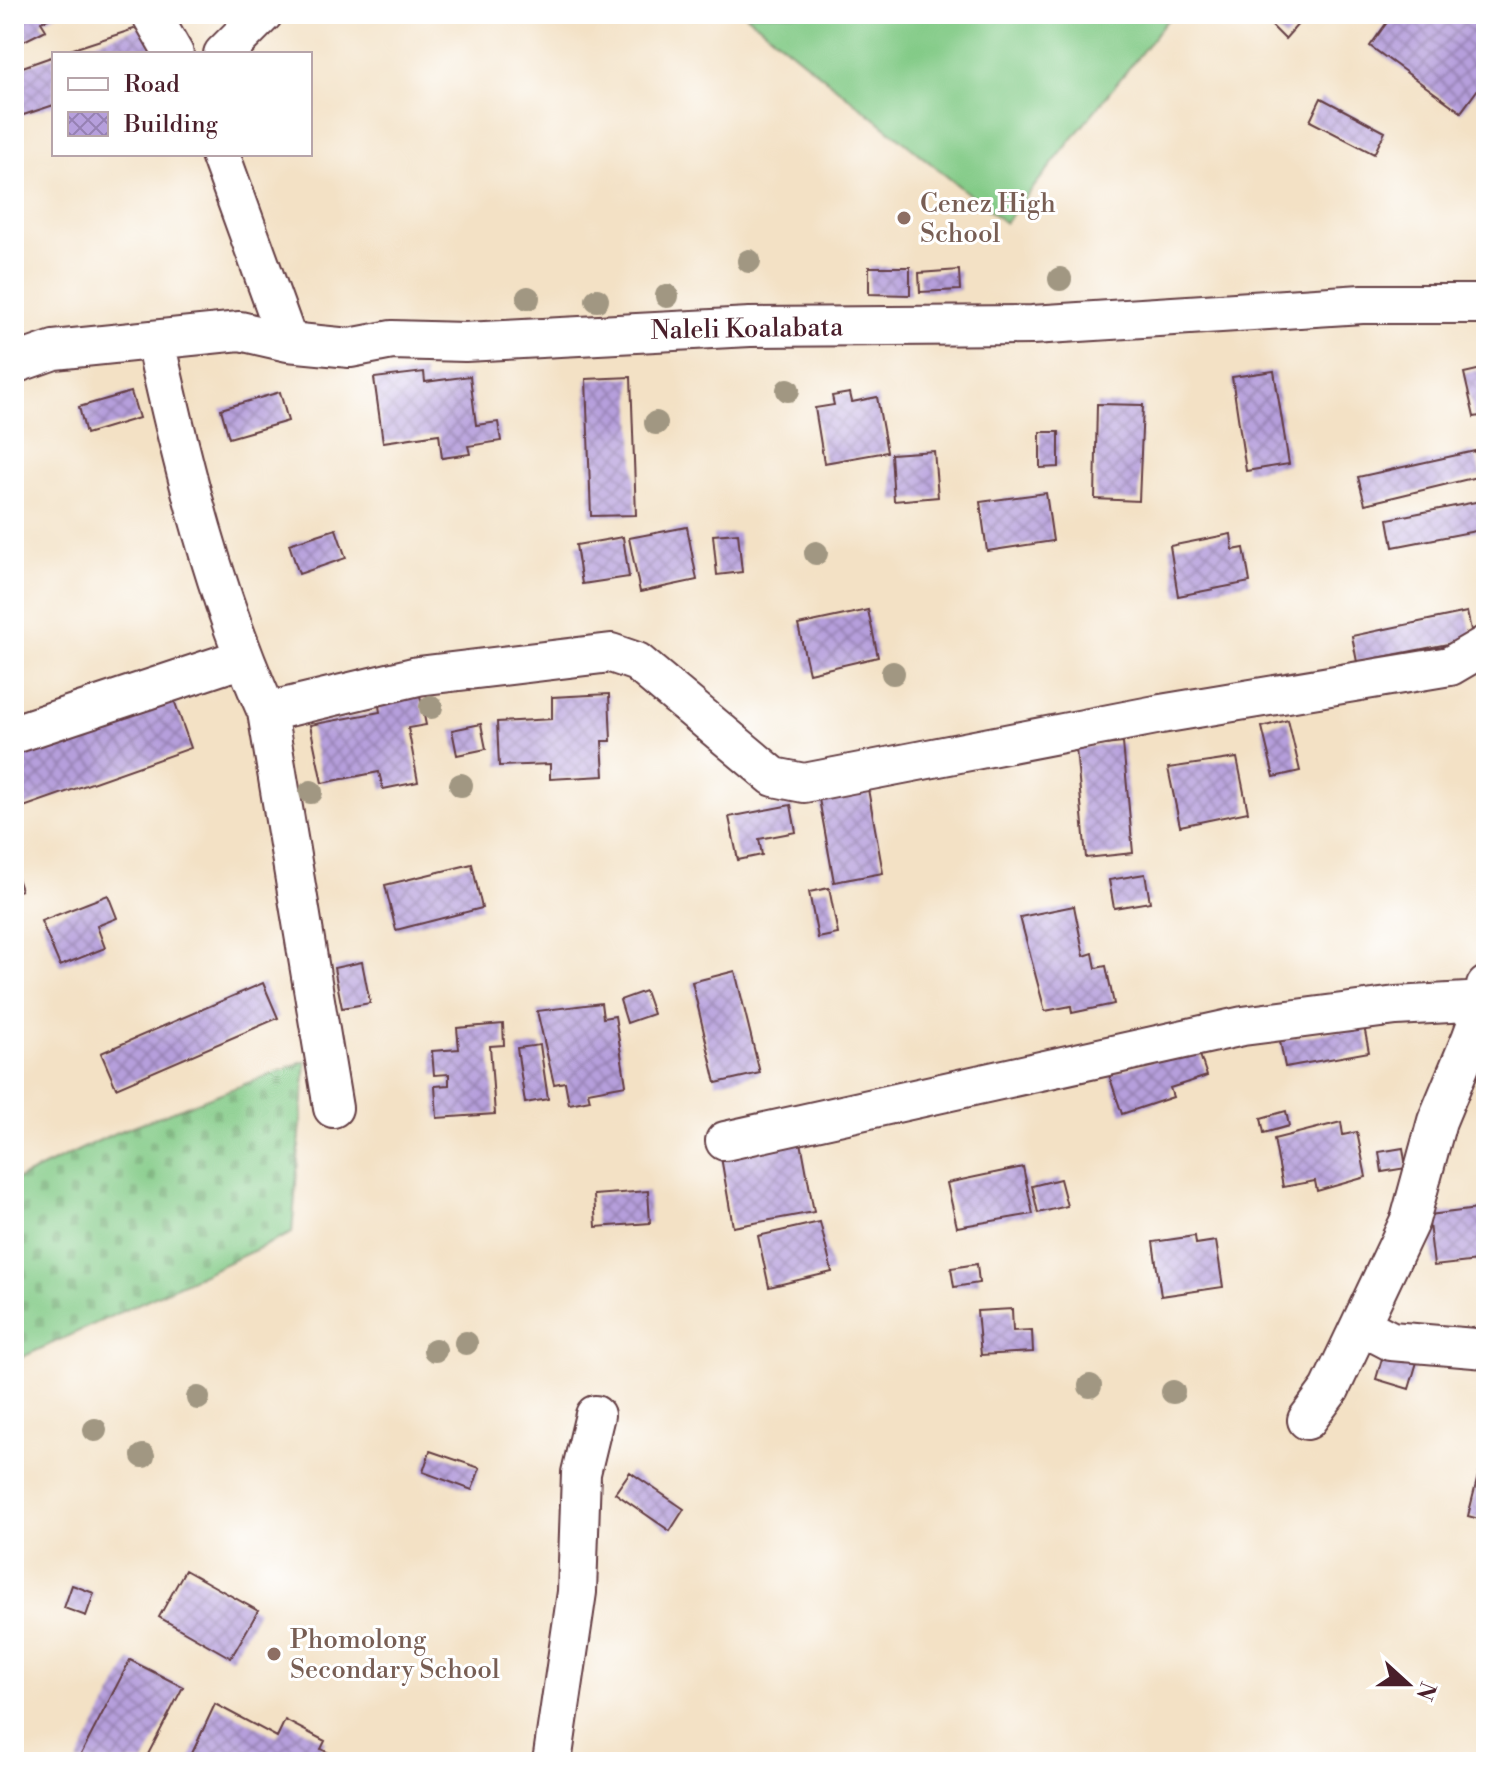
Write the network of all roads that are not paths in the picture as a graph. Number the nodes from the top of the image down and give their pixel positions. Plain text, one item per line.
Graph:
1 (151, 14) edge
2 (263, 14) edge
3 (173, 52) edge
4 (225, 52) edge
5 (221, 156) edge
6 (1486, 304) edge
7 (155, 341) junction
8 (288, 342) junction
9 (14, 364) edge
10 (1486, 645) edge
11 (243, 658) junction
12 (267, 712) junction
13 (14, 734) edge
14 (1482, 1016) edge
15 (333, 1108) dead end
16 (725, 1141) dead end
17 (1362, 1326) junction
18 (1486, 1349) edge
19 (595, 1415) dead end
20 (1307, 1420) dead end
21 (552, 1762) edge

1 - 3 street
2 - 4 street
5 - 8 street
6 - 8 street, Naleli Koalabata
7 - 8 street, Naleli Koalabata
7 - 9 street, Naleli Koalabata
7 - 11 street
10 - 12 street
11 - 12 street
11 - 13 street
12 - 15 street
14 - 16 street
14 - 17 street
17 - 18 street
17 - 20 street
19 - 21 street

